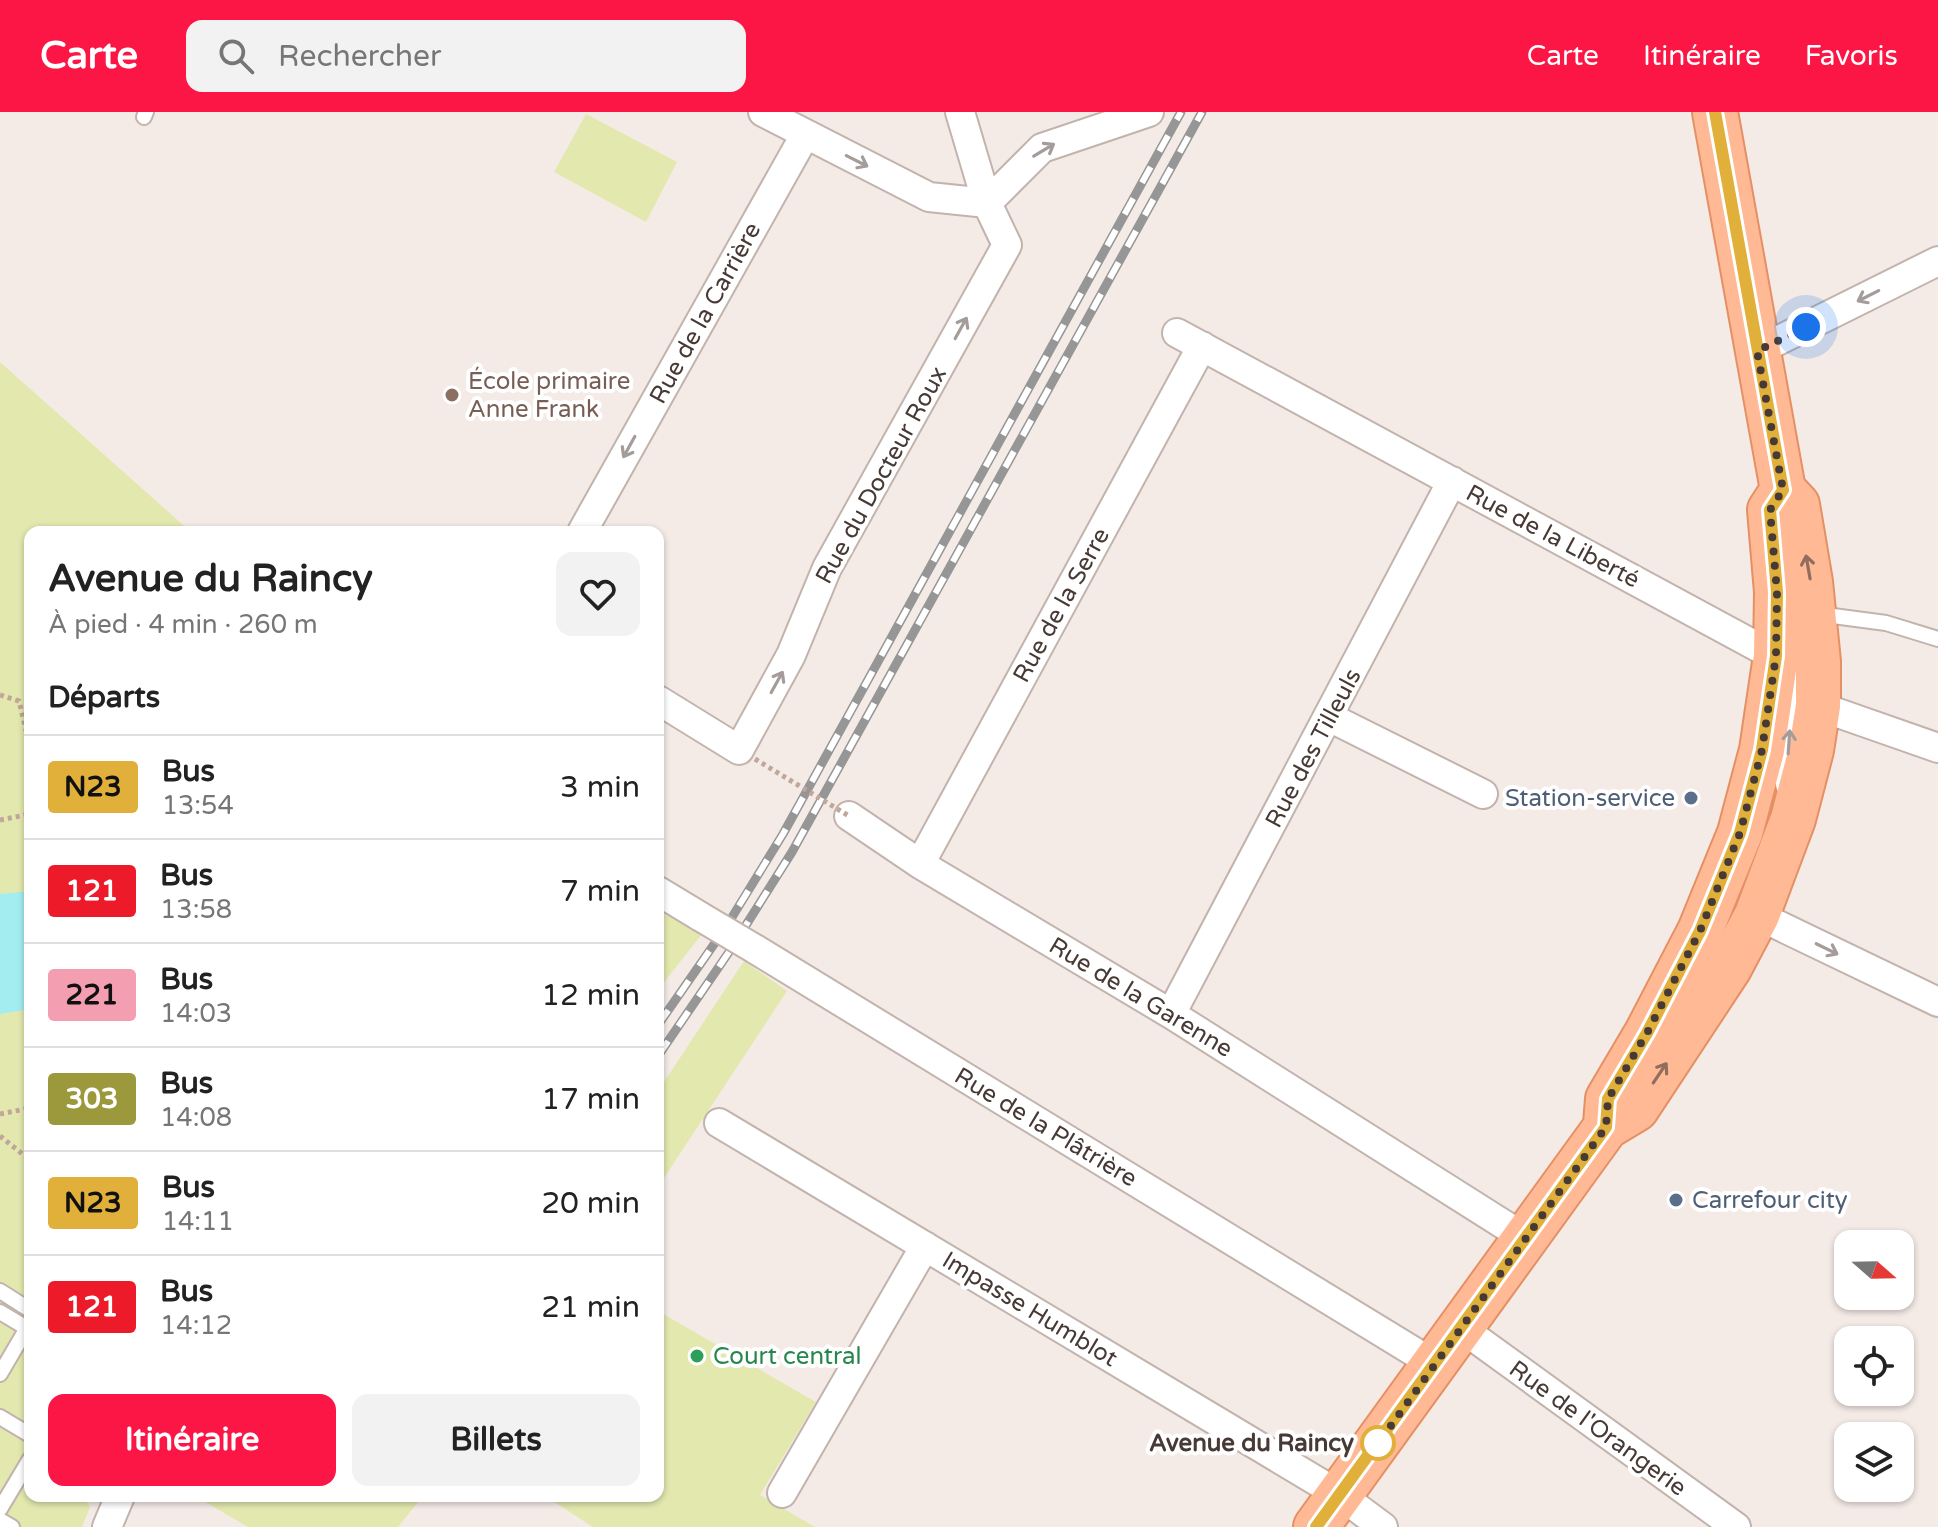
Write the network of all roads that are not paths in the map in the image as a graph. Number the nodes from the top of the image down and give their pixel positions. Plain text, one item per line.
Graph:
1 (763, 112) edge
2 (960, 112) edge
3 (1149, 112) edge
4 (1715, 112) edge
5 (805, 135) junction
6 (987, 203) junction
7 (1938, 261) edge
8 (1189, 339) joint
9 (1757, 351) junction
10 (1452, 481) junction
11 (1783, 490) junction
12 (585, 526) edge
13 (1813, 613) junction
14 (1938, 639) edge
15 (1776, 656) junction
16 (664, 704) edge
17 (1818, 706) junction
18 (1329, 717) junction
19 (1938, 748) edge
20 (1762, 750) junction
21 (1483, 794) dead end
22 (849, 816) road end
23 (1793, 819) junction
24 (920, 864) junction
25 (664, 895) edge
26 (1757, 915) junction
27 (1938, 1002) edge
28 (1171, 1014) junction
29 (719, 1123) dead end
30 (1606, 1127) junction
31 (1525, 1238) junction
32 (925, 1246) junction
33 (0, 1291) edge
34 (24, 1306) edge
35 (0, 1312) edge
36 (24, 1326) edge
37 (1460, 1327) junction
38 (24, 1337) edge
39 (1434, 1364) junction
40 (0, 1374) edge
41 (0, 1417) edge
42 (24, 1431) edge
43 (24, 1469) edge
44 (782, 1493) dead end
45 (117, 1502) edge
46 (0, 1509) edge
47 (1328, 1511) edge
48 (0, 1520) edge
49 (12, 1527) edge
50 (107, 1527) edge
51 (1383, 1527) edge
52 (1736, 1527) edge

1 - 5 street
2 - 6 street
6 -> 3 street
4 - 9 main road
5 -> 6 street
5 -> 12 street, Rue de la Carrière
16 -> 6 street, Rue du Docteur Roux
7 -> 9 street
8 - 10 street, Rue de la Liberté
8 - 24 street, Rue de la Serre
9 - 11 main road
10 - 15 street, Rue de la Liberté
10 - 18 street, Rue des Tilleuls
13 -> 11 main road
11 - 15 main road
13 - 14 lane
13 - 17 main road
15 - 20 main road
23 -> 15 street
17 - 19 street
17 - 23 main road
18 - 21 street
18 - 28 street, Rue des Tilleuls
20 - 26 main road
20 - 30 main road
22 - 24 street, Rue de la Garenne
23 - 26 main road
24 - 28 street, Rue de la Garenne
25 - 39 street, Rue de la Plâtrière, bridge
26 -> 27 street
30 -> 26 main road
28 - 31 street, Rue de la Garenne
29 - 32 street, Impasse Humblot
30 - 31 main road
31 - 37 main road
32 - 44 street
32 - 47 street, Impasse Humblot
33 - 34 lane
35 - 36 lane
37 - 39 main road
37 - 52 street, Rue de l'Orangerie
38 - 40 lane
39 - 47 main road
41 - 42 lane
43 - 46 lane
45 - 50 street
47 - 51 street, Impasse Humblot
48 - 49 lane

